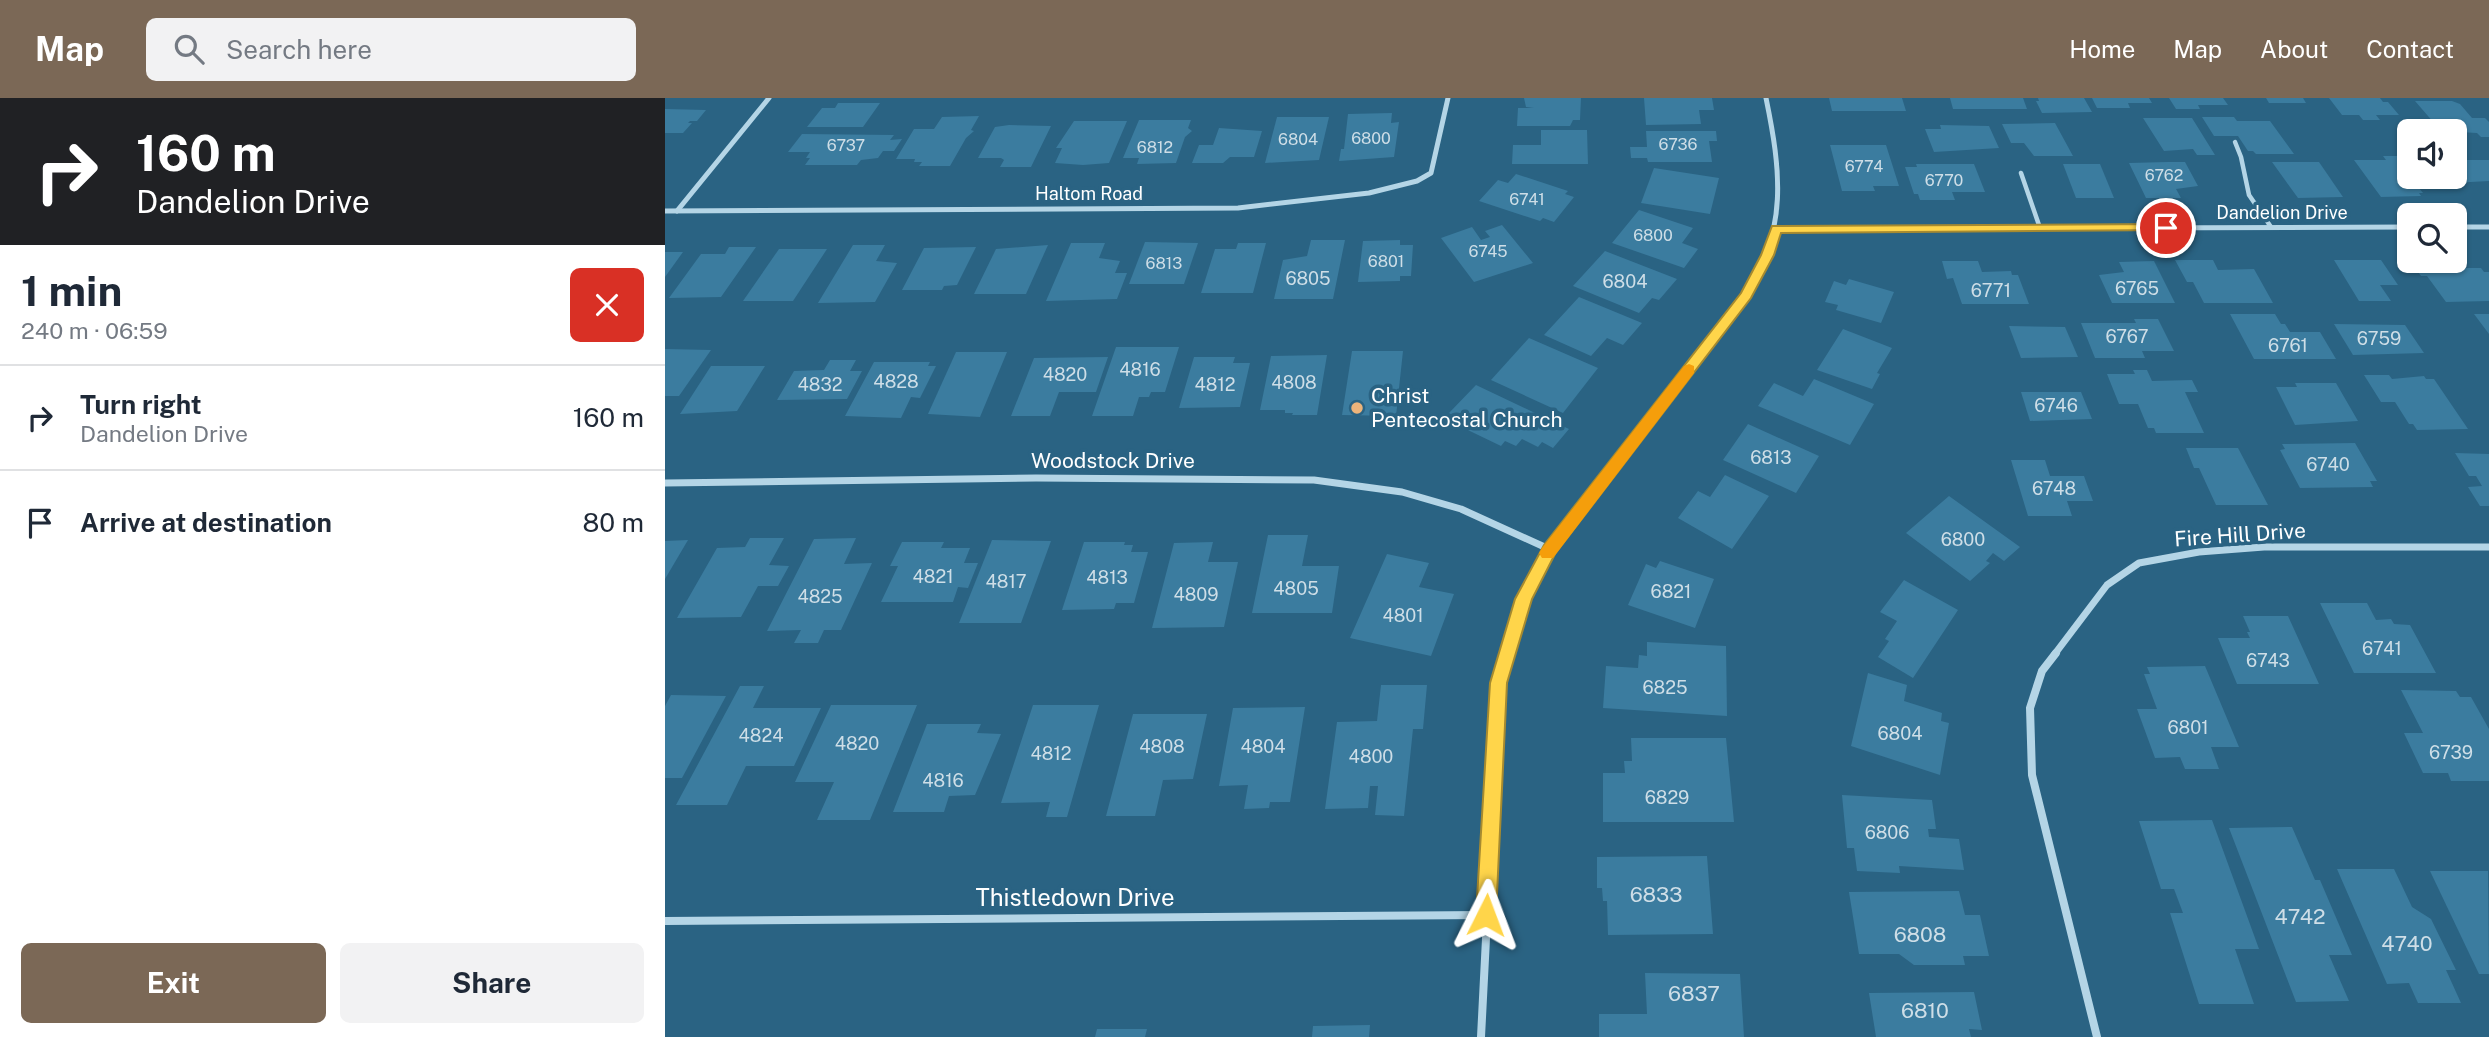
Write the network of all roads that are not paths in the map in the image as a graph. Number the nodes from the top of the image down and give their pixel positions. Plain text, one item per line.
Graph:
1 (768, 98) edge
2 (1448, 98) edge
3 (1766, 98) edge
4 (2235, 142) dead end
5 (2021, 173) dead end
6 (665, 211) edge
7 (677, 211) junction
8 (2271, 227) junction
9 (2397, 227) edge
10 (2467, 227) edge
11 (2489, 227) edge
12 (2040, 228) junction
13 (1776, 229) junction
14 (665, 483) edge
15 (2489, 548) edge
16 (1549, 549) junction
17 (1486, 915) junction
18 (665, 921) edge
19 (1481, 1037) edge
20 (2098, 1037) edge

1 - 7 street
2 - 7 street, Haltom Road
3 - 13 street
4 - 8 lane
5 - 12 lane
6 - 7 street, Haltom Road
8 - 9 street, Dandelion Drive
8 - 12 street, Dandelion Drive
10 - 11 street
12 - 13 street, Dandelion Drive
13 - 16 street
14 - 16 street, Woodstock Drive
15 - 20 street, Fire Hill Drive
16 - 17 street
17 - 18 street, Thistledown Drive
17 - 19 street

